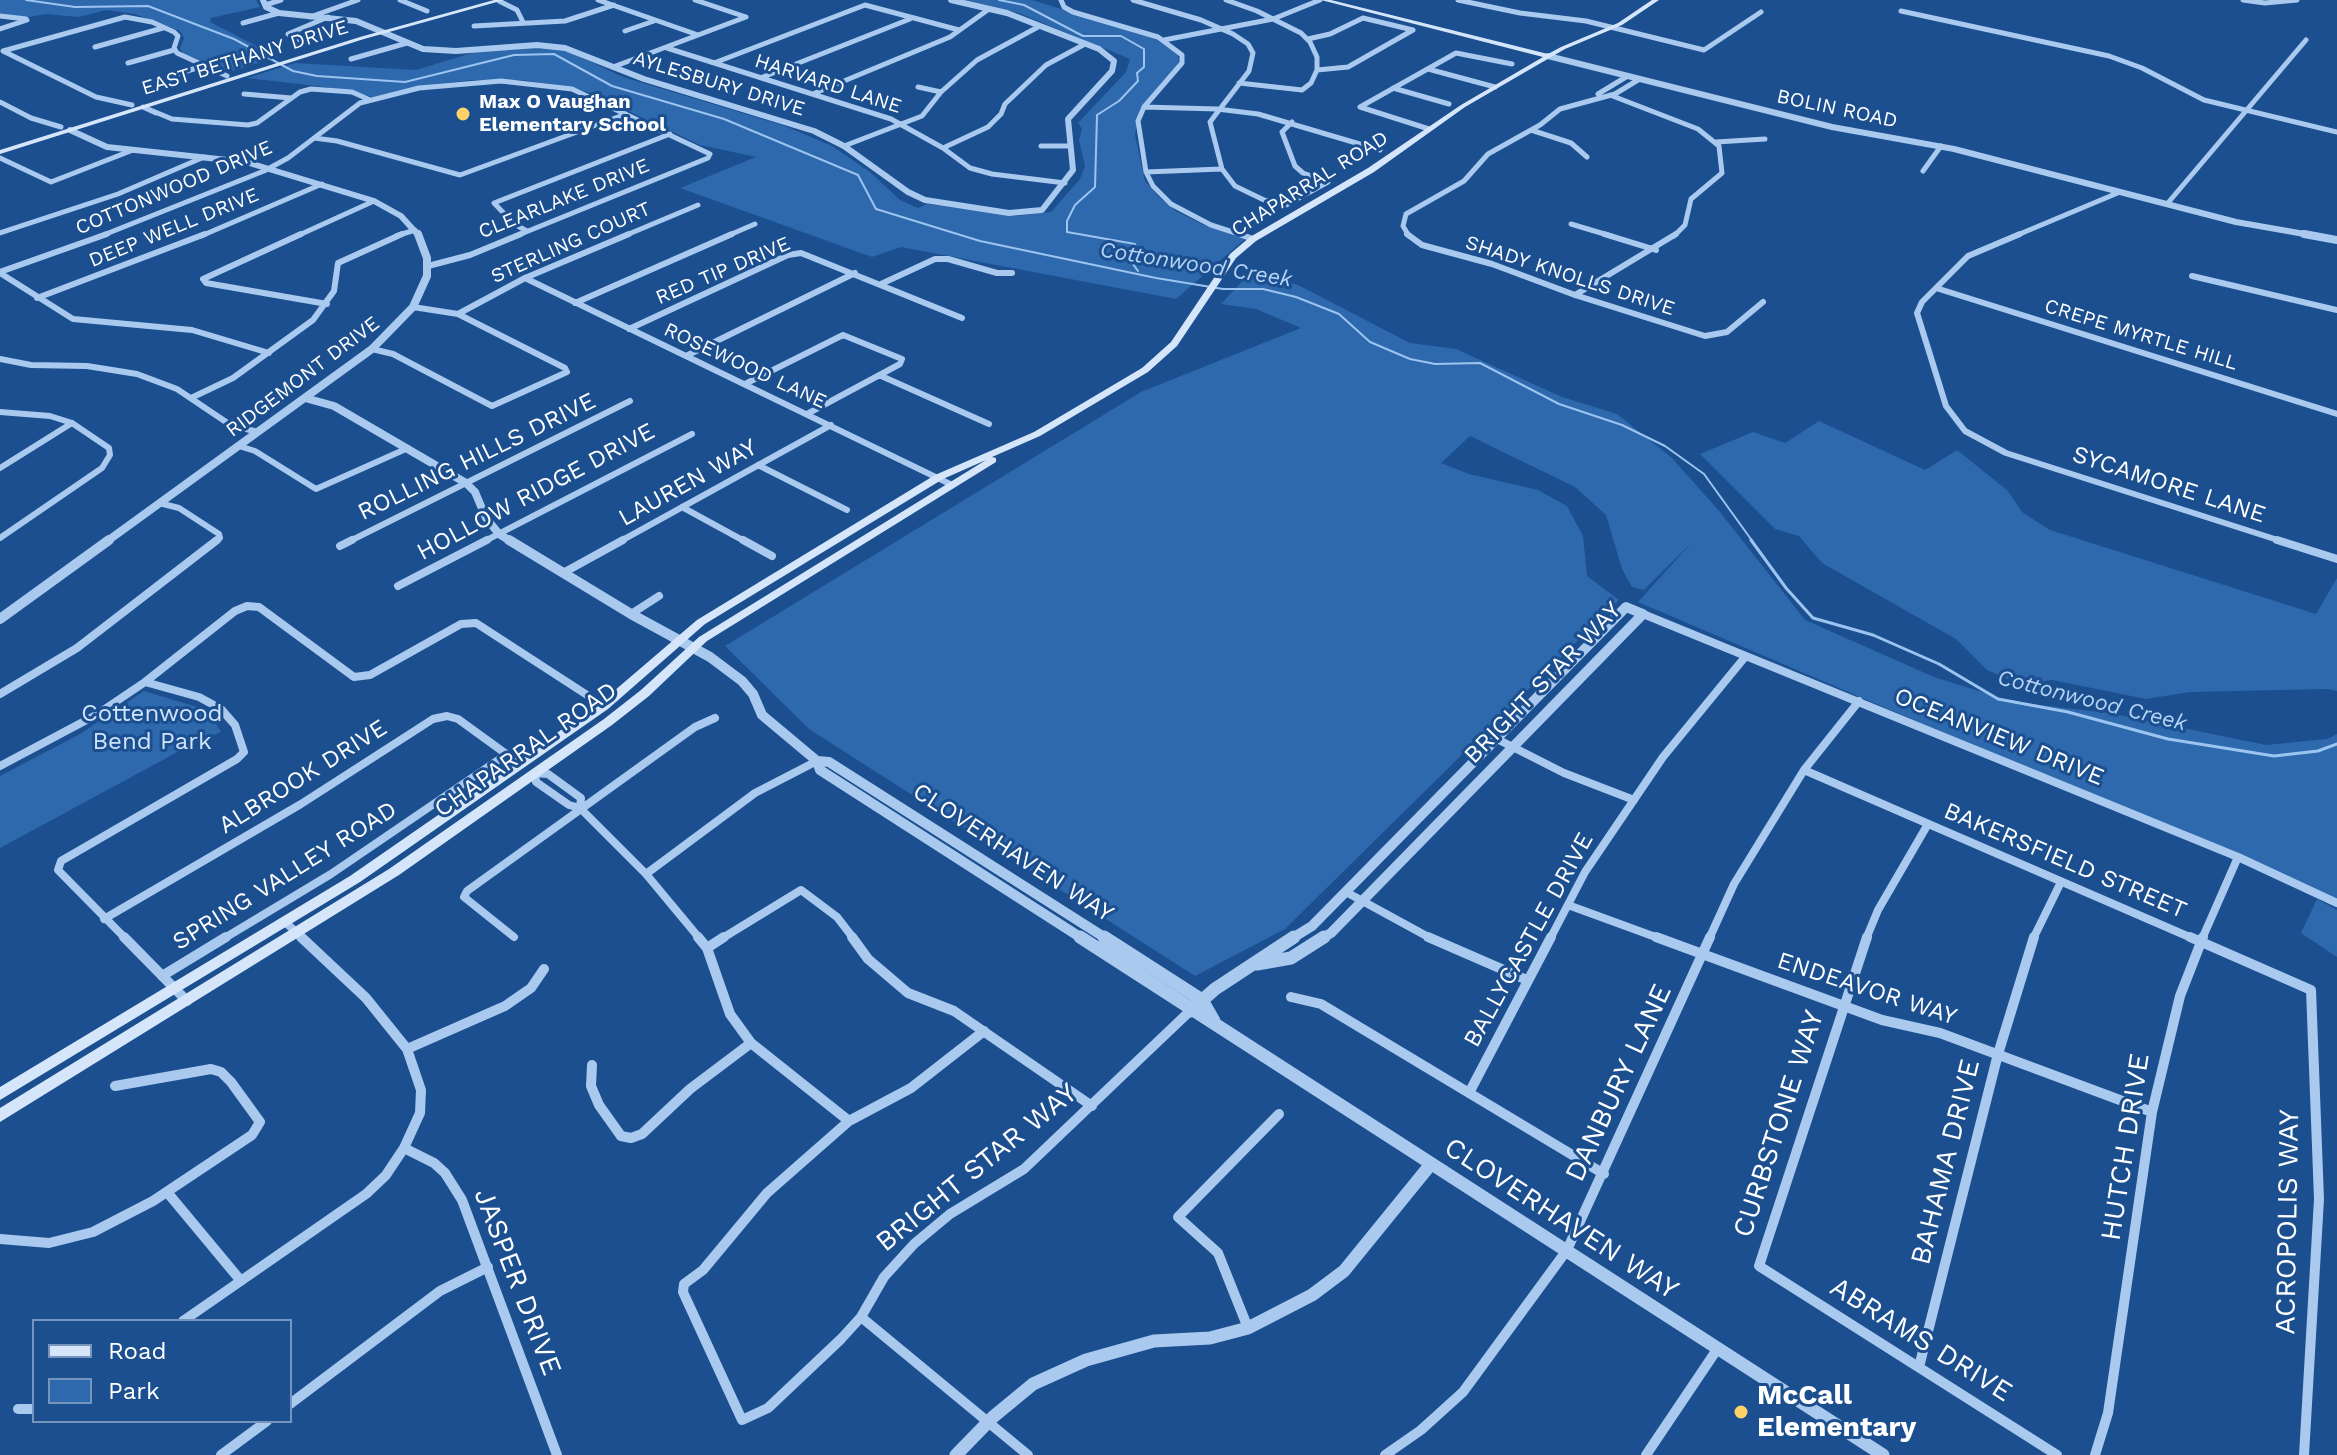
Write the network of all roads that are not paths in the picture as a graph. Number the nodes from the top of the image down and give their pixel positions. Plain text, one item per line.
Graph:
1 (281, 0) edge
2 (358, 0) edge
3 (400, 0) edge
4 (488, 0) edge
5 (499, 0) edge
6 (598, 0) edge
7 (695, 0) edge
8 (951, 0) edge
9 (1061, 0) edge
10 (1133, 0) edge
11 (1230, 0) edge
12 (1322, 0) edge
13 (1458, 0) edge
14 (1656, 0) edge
15 (1664, 0) edge
16 (2243, 0) edge
17 (2297, 0) edge
18 (264, 2) edge
19 (614, 5) junction
20 (989, 9) junction
21 (427, 11) dead end
22 (1901, 11) dead end
23 (1761, 12) dead end
24 (279, 13) junction
25 (0, 16) edge
26 (310, 17) junction
27 (328, 17) junction
28 (910, 19) junction
29 (1273, 19) junction
30 (655, 21) junction
31 (523, 22) junction
32 (243, 23) dead end
33 (474, 26) dead end
34 (164, 27) junction
35 (1038, 27) junction
36 (1218, 28) junction
37 (1616, 28) junction
38 (0, 29) edge
39 (959, 30) junction
40 (381, 31) junction
41 (625, 31) dead end
42 (698, 35) junction
43 (1308, 39) junction
44 (1164, 40) junction
45 (2306, 40) dead end
46 (407, 43) junction
47 (308, 44) dead end
48 (1085, 44) junction
49 (95, 47) dead end
50 (667, 48) junction
51 (174, 50) junction
52 (1548, 56) junction
53 (351, 59) dead end
54 (128, 63) dead end
55 (713, 63) junction
56 (1512, 64) dead end
57 (204, 66) junction
58 (613, 67) junction
59 (260, 68) junction
60 (1427, 69) junction
61 (1317, 70) junction
62 (171, 76) dead end
63 (227, 76) junction
64 (1626, 77) junction
65 (762, 78) junction
66 (1638, 80) junction
67 (1619, 82) junction
68 (1239, 83) junction
69 (1630, 85) junction
70 (918, 87) dead end
71 (1495, 87) junction
72 (1392, 88) junction
73 (941, 92) junction
74 (814, 93) junction
75 (1601, 93) junction
76 (244, 94) dead end
77 (1610, 95) junction
78 (292, 98) junction
79 (370, 100) junction
80 (1587, 100) junction
81 (0, 102) edge
82 (1449, 104) dead end
83 (132, 105) junction
84 (143, 107) junction
85 (1144, 107) junction
86 (1217, 109) junction
87 (2245, 112) junction
88 (626, 114) junction
89 (1292, 122) junction
90 (902, 124) junction
91 (65, 128) junction
92 (1429, 129) junction
93 (1531, 130) junction
94 (2337, 132) edge
95 (670, 134) junction
96 (313, 138) junction
97 (1765, 139) dead end
98 (1716, 142) junction
99 (844, 146) junction
100 (1041, 146) dead end
101 (1069, 146) junction
102 (1941, 146) junction
103 (943, 148) junction
104 (0, 149) edge
105 (133, 150) junction
106 (1380, 150) dead end
107 (710, 155) joint
108 (204, 157) junction
109 (1587, 157) dead end
110 (0, 158) edge
111 (269, 169) junction
112 (1222, 169) junction
113 (1923, 171) dead end
114 (1146, 172) junction
115 (1065, 183) junction
116 (322, 184) junction
117 (2120, 192) junction
118 (374, 201) junction
119 (2167, 204) junction
120 (698, 205) dead end
121 (755, 224) dead end
122 (1571, 224) dead end
123 (415, 230) junction
124 (527, 231) junction
125 (0, 233) edge
126 (1253, 239) junction
127 (2337, 240) edge
128 (1656, 250) junction
129 (428, 266) junction
130 (0, 272) edge
131 (855, 273) junction
132 (1012, 273) dead end
133 (2192, 276) dead end
134 (525, 278) junction
135 (881, 284) junction
136 (1936, 288) junction
137 (1575, 295) junction
138 (37, 298) junction
139 (1763, 302) dead end
140 (575, 303) junction
141 (327, 304) junction
142 (413, 307) junction
143 (2337, 310) edge
144 (458, 314) junction
145 (962, 318) dead end
146 (629, 329) junction
147 (372, 349) junction
148 (269, 353) junction
149 (686, 356) junction
150 (0, 359) edge
151 (879, 375) junction
152 (745, 384) junction
153 (191, 398) junction
154 (305, 398) junction
155 (630, 401) dead end
156 (0, 412) edge
157 (807, 414) junction
158 (2337, 414) edge
159 (1072, 416) junction
160 (72, 423) junction
161 (989, 424) dead end
162 (831, 425) junction
163 (257, 432) junction
164 (692, 434) dead end
165 (239, 446) junction
166 (408, 448) junction
167 (758, 465) junction
168 (0, 468) edge
169 (939, 477) junction
170 (466, 483) junction
171 (950, 484) junction
172 (159, 503) junction
173 (682, 507) junction
174 (847, 510) dead end
175 (499, 534) junction
176 (0, 538) edge
177 (340, 546) dead end
178 (772, 556) dead end
179 (2337, 559) edge
180 (563, 573) junction
181 (398, 586) dead end
182 (659, 596) dead end
183 (631, 614) junction
184 (1643, 614) junction
185 (0, 619) edge
186 (677, 640) junction
187 (691, 648) junction
188 (1745, 657) junction
189 (145, 682) junction
190 (0, 694) edge
191 (1859, 701) junction
192 (604, 706) junction
193 (715, 718) dead end
194 (1497, 739) junction
195 (1510, 746) junction
196 (507, 754) junction
197 (817, 761) junction
198 (520, 764) junction
199 (0, 766) edge
200 (1804, 770) junction
201 (535, 773) junction
202 (1634, 800) junction
203 (580, 808) junction
204 (1928, 824) junction
205 (2238, 857) junction
206 (646, 874) junction
207 (2061, 882) junction
208 (1346, 892) junction
209 (1363, 902) junction
210 (2337, 903) edge
211 (1568, 905) junction
212 (104, 919) junction
213 (285, 922) junction
214 (297, 933) junction
215 (514, 937) dead end
216 (2201, 942) junction
217 (707, 948) junction
218 (1705, 954) junction
219 (1257, 964) junction
220 (544, 969) dead end
221 (162, 976) junction
222 (1527, 980) junction
223 (174, 989) junction
224 (2311, 990) joint
225 (1291, 997) dead end
226 (1202, 1000) junction
227 (187, 1001) junction
228 (1841, 1006) junction
229 (1190, 1011) junction
230 (1215, 1022) junction
231 (984, 1031) junction
232 (751, 1043) junction
233 (407, 1049) junction
234 (1998, 1054) junction
235 (592, 1065) dead end
236 (115, 1086) dead end
237 (1469, 1093) junction
238 (0, 1094) edge
239 (1092, 1106) junction
240 (2152, 1112) junction
241 (1279, 1114) dead end
242 (0, 1116) edge
243 (849, 1121) junction
244 (404, 1148) junction
245 (1431, 1164) junction
246 (1604, 1174) junction
247 (167, 1192) junction
248 (0, 1239) edge
249 (1567, 1250) junction
250 (1759, 1266) joint
251 (488, 1267) junction
252 (241, 1281) junction
253 (861, 1317) junction
254 (186, 1319) edge
255 (1248, 1328) junction
256 (1718, 1348) junction
257 (1919, 1367) junction
258 (292, 1402) edge
259 (18, 1409) dead end
260 (32, 1409) edge
261 (989, 1421) junction
262 (264, 1423) edge
263 (221, 1455) edge
264 (557, 1455) edge
265 (956, 1455) edge
266 (1028, 1455) edge
267 (1385, 1455) edge
268 (1646, 1455) edge
269 (1883, 1455) edge
270 (2057, 1455) edge
271 (2095, 1455) edge
272 (2304, 1455) edge

1 - 18 street
2 - 26 street
3 - 21 street
4 - 40 main road, EAST BETHANY DRIVE
5 - 31 street
5 - 40 main road, EAST BETHANY DRIVE
6 - 19 street
7 - 42 street
8 - 20 street
9 - 44 street
10 - 36 street
11 - 29 street
12 - 29 street
12 - 52 main road
13 - 37 street
14 - 37 main road, CHAPARRAL ROAD
15 - 37 main road, CHAPARRAL ROAD
16 - 17 street
18 - 24 street
19 - 30 street
19 - 31 street
20 - 35 street
20 - 39 street
22 - 87 street
23 - 37 street
24 - 26 street, AYLESBURY DRIVE
24 - 32 street
25 - 38 street
26 - 27 street, AYLESBURY DRIVE
27 - 40 street, AYLESBURY DRIVE
27 - 47 street
28 - 39 street
28 - 55 street
28 - 65 street
29 - 36 street
29 - 43 street
30 - 41 street
30 - 42 street
31 - 33 street
34 - 49 street
34 - 51 street
34 - 83 street
35 - 48 street
35 - 73 street
36 - 44 street
36 - 68 street
37 - 52 main road, CHAPARRAL ROAD
39 - 74 street
40 - 46 street, AYLESBURY DRIVE
40 - 59 main road, EAST BETHANY DRIVE
42 - 50 street
43 - 61 street
43 - 61 street
44 - 85 street
45 - 87 street
46 - 53 street
46 - 58 street, AYLESBURY DRIVE
48 - 101 street
48 - 103 street
50 - 55 street, HARVARD LANE
50 - 58 street
51 - 54 street
51 - 57 street
52 - 64 street, BOLIN ROAD
52 - 71 main road, CHAPARRAL ROAD
55 - 65 street, HARVARD LANE
56 - 60 street
57 - 62 street
57 - 63 street
58 - 99 street, AYLESBURY DRIVE
59 - 63 main road, EAST BETHANY DRIVE
59 - 84 main road, EAST BETHANY DRIVE
60 - 71 street
60 - 72 street
61 - 68 street
63 - 83 main road, EAST BETHANY DRIVE
64 - 66 street, BOLIN ROAD
64 - 67 street
65 - 74 street, HARVARD LANE
66 - 69 street
66 - 102 street, BOLIN ROAD
67 - 69 street
67 - 75 street
68 - 86 street
69 - 77 street
70 - 73 street
71 - 92 main road, CHAPARRAL ROAD
72 - 82 street
72 - 92 street
73 - 90 street
74 - 90 street, HARVARD LANE
75 - 77 street
75 - 80 street
76 - 78 street
77 - 80 street
77 - 98 street
78 - 79 street
78 - 84 street
79 - 88 street, COTTONWOOD DRIVE
79 - 96 street, COTTONWOOD DRIVE
80 - 93 street
81 - 91 street
83 - 84 main road
83 - 91 main road, EAST BETHANY DRIVE
84 - 91 main road, EAST BETHANY DRIVE
85 - 86 street
85 - 114 street
86 - 89 street
86 - 112 street
87 - 94 street
87 - 119 street
88 - 95 street, COTTONWOOD DRIVE
88 - 96 street
89 - 106 street
89 - 112 street
90 - 99 street
90 - 103 street, HARVARD LANE
91 - 104 main road, EAST BETHANY DRIVE
91 - 105 street
92 - 126 main road, CHAPARRAL ROAD
93 - 109 street
93 - 137 street, SHADY KNOLLS DRIVE
95 - 107 street, COTTONWOOD DRIVE
95 - 124 street
96 - 111 street, COTTONWOOD DRIVE
97 - 98 street
98 - 128 street
99 - 115 street, AYLESBURY DRIVE
100 - 101 street
101 - 115 street
102 - 113 street
102 - 117 street, BOLIN ROAD
103 - 115 street, HARVARD LANE
105 - 108 street
105 - 110 street
107 - 124 street, CLEARLAKE DRIVE
108 - 111 street
108 - 125 street
111 - 116 street
111 - 130 street, COTTONWOOD DRIVE
112 - 114 street
114 - 126 street
116 - 118 street
116 - 138 street, DEEP WELL DRIVE
117 - 119 street, BOLIN ROAD
117 - 136 street
118 - 123 street
118 - 141 street
119 - 127 street, BOLIN ROAD
120 - 134 street, STERLING COURT
121 - 140 street
122 - 128 street
123 - 129 street
123 - 141 street
124 - 129 street, CLEARLAKE DRIVE
126 - 159 main road, CHAPARRAL ROAD
128 - 137 street
129 - 142 street, RIDGEMONT DRIVE
130 - 138 street
131 - 135 street, RED TIP DRIVE
131 - 146 street, RED TIP DRIVE
131 - 149 street
132 - 135 street
133 - 143 street
134 - 140 street, ROSEWOOD LANE
134 - 144 street, STERLING COURT
135 - 145 street, RED TIP DRIVE
136 - 158 street, CREPE MYRTLE HILL
136 - 179 street, SYCAMORE LANE
137 - 139 street, SHADY KNOLLS DRIVE
138 - 148 street
140 - 146 street, ROSEWOOD LANE
141 - 148 street
142 - 144 street
142 - 147 street, RIDGEMONT DRIVE
144 - 147 street
146 - 149 street, ROSEWOOD LANE
147 - 154 street, RIDGEMONT DRIVE
148 - 153 street
149 - 152 street, ROSEWOOD LANE
150 - 153 street
151 - 152 street
151 - 157 street
151 - 161 street
152 - 157 street, ROSEWOOD LANE
153 - 163 street
154 - 163 street, RIDGEMONT DRIVE
154 - 166 street
155 - 170 street, ROLLING HILLS DRIVE
156 - 160 street
157 - 162 street, ROSEWOOD LANE
159 - 169 main road, CHAPARRAL ROAD
159 - 171 main road, CHAPARRAL ROAD
160 - 168 street
160 - 176 street
162 - 167 street, LAUREN WAY
162 - 169 street, ROSEWOOD LANE
163 - 165 street, RIDGEMONT DRIVE
164 - 175 street, HOLLOW RIDGE DRIVE
165 - 166 street
165 - 172 street, RIDGEMONT DRIVE
166 - 170 street
167 - 173 street, LAUREN WAY
167 - 174 street
169 - 171 street, ROSEWOOD LANE
169 - 186 main road, CHAPARRAL ROAD
170 - 175 street
170 - 177 street, ROLLING HILLS DRIVE
171 - 187 main road, CHAPARRAL ROAD
172 - 185 street, RIDGEMONT DRIVE
172 - 190 street
173 - 178 street
173 - 180 street, LAUREN WAY
175 - 180 street, CLOVERHAVEN WAY
175 - 181 street, HOLLOW RIDGE DRIVE
180 - 183 street, CLOVERHAVEN WAY
182 - 183 street
183 - 186 street, CLOVERHAVEN WAY
184 - 188 street, OCEANVIEW DRIVE
184 - 194 street, BRIGHT STAR WAY
184 - 195 street, BRIGHT STAR WAY
186 - 187 street, CLOVERHAVEN WAY
186 - 192 main road, CHAPARRAL ROAD
187 - 197 street, CLOVERHAVEN WAY
187 - 201 main road, CHAPARRAL ROAD
188 - 191 street, OCEANVIEW DRIVE
188 - 202 street, BALLYCASTLE DRIVE
189 - 192 street
189 - 199 street
189 - 212 street
191 - 200 street, DANBURY LANE
191 - 205 street, OCEANVIEW DRIVE
192 - 198 main road, CHAPARRAL ROAD
193 - 203 street
194 - 195 street
194 - 208 street, BRIGHT STAR WAY
195 - 202 street
195 - 209 street, BRIGHT STAR WAY
196 - 198 street, ALBROOK DRIVE
196 - 212 street, ALBROOK DRIVE
196 - 221 street, SPRING VALLEY ROAD
197 - 206 street
197 - 226 street, CLOVERHAVEN WAY
197 - 229 street, CLOVERHAVEN WAY
198 - 201 main road
198 - 213 main road, CHAPARRAL ROAD
200 - 204 street, BAKERSFIELD STREET
200 - 218 street, DANBURY LANE
201 - 203 street
201 - 214 main road, CHAPARRAL ROAD
202 - 211 street, BALLYCASTLE DRIVE
203 - 206 street
203 - 215 street
204 - 207 street, BAKERSFIELD STREET
204 - 228 street, CURBSTONE WAY
205 - 210 street, OCEANVIEW DRIVE
205 - 216 street, HUTCH DRIVE
206 - 217 street
207 - 216 street, BAKERSFIELD STREET
207 - 234 street, BAHAMA DRIVE
208 - 209 street
208 - 219 street, BRIGHT STAR WAY
209 - 219 street, BRIGHT STAR WAY
209 - 222 street
211 - 218 street, ENDEAVOR WAY
211 - 222 street, BALLYCASTLE DRIVE
212 - 221 street
213 - 214 street
213 - 223 main road, CHAPARRAL ROAD
214 - 227 main road, CHAPARRAL ROAD
214 - 233 street
216 - 224 street, BAKERSFIELD STREET
216 - 240 street, HUTCH DRIVE
217 - 231 street
217 - 232 street
218 - 228 street, ENDEAVOR WAY
218 - 246 street, DANBURY LANE
219 - 226 street, BRIGHT STAR WAY
220 - 233 street
221 - 223 street
222 - 237 street, BALLYCASTLE DRIVE
223 - 227 street
223 - 238 main road, CHAPARRAL ROAD
224 - 272 street, ACROPOLIS WAY
225 - 237 street
226 - 229 street, BRIGHT STAR WAY
226 - 230 street, CLOVERHAVEN WAY
227 - 242 main road, CHAPARRAL ROAD
228 - 234 street, ENDEAVOR WAY
228 - 250 street, CURBSTONE WAY
229 - 230 street, CLOVERHAVEN WAY
229 - 239 street, BRIGHT STAR WAY
230 - 245 street, CLOVERHAVEN WAY
231 - 239 street
231 - 243 street
232 - 235 street
232 - 243 street
233 - 244 street
234 - 240 street, ENDEAVOR WAY
234 - 257 street, BAHAMA DRIVE
236 - 247 street
237 - 246 street
239 - 253 street, BRIGHT STAR WAY
240 - 271 street, HUTCH DRIVE
241 - 255 street
243 - 253 street, BRIGHT STAR WAY
244 - 251 street, JASPER DRIVE
244 - 252 street
245 - 249 street, CLOVERHAVEN WAY
245 - 255 street
246 - 249 street, DANBURY LANE
247 - 248 street
247 - 252 street
249 - 256 street, CLOVERHAVEN WAY
249 - 267 street, DANBURY LANE
250 - 257 street, ABRAMS DRIVE
251 - 258 street
251 - 264 street, JASPER DRIVE
252 - 254 street
253 - 261 street
255 - 261 street
256 - 268 street
256 - 269 street, CLOVERHAVEN WAY
257 - 270 street, ABRAMS DRIVE
259 - 260 street
261 - 265 street
261 - 266 street
262 - 263 street

